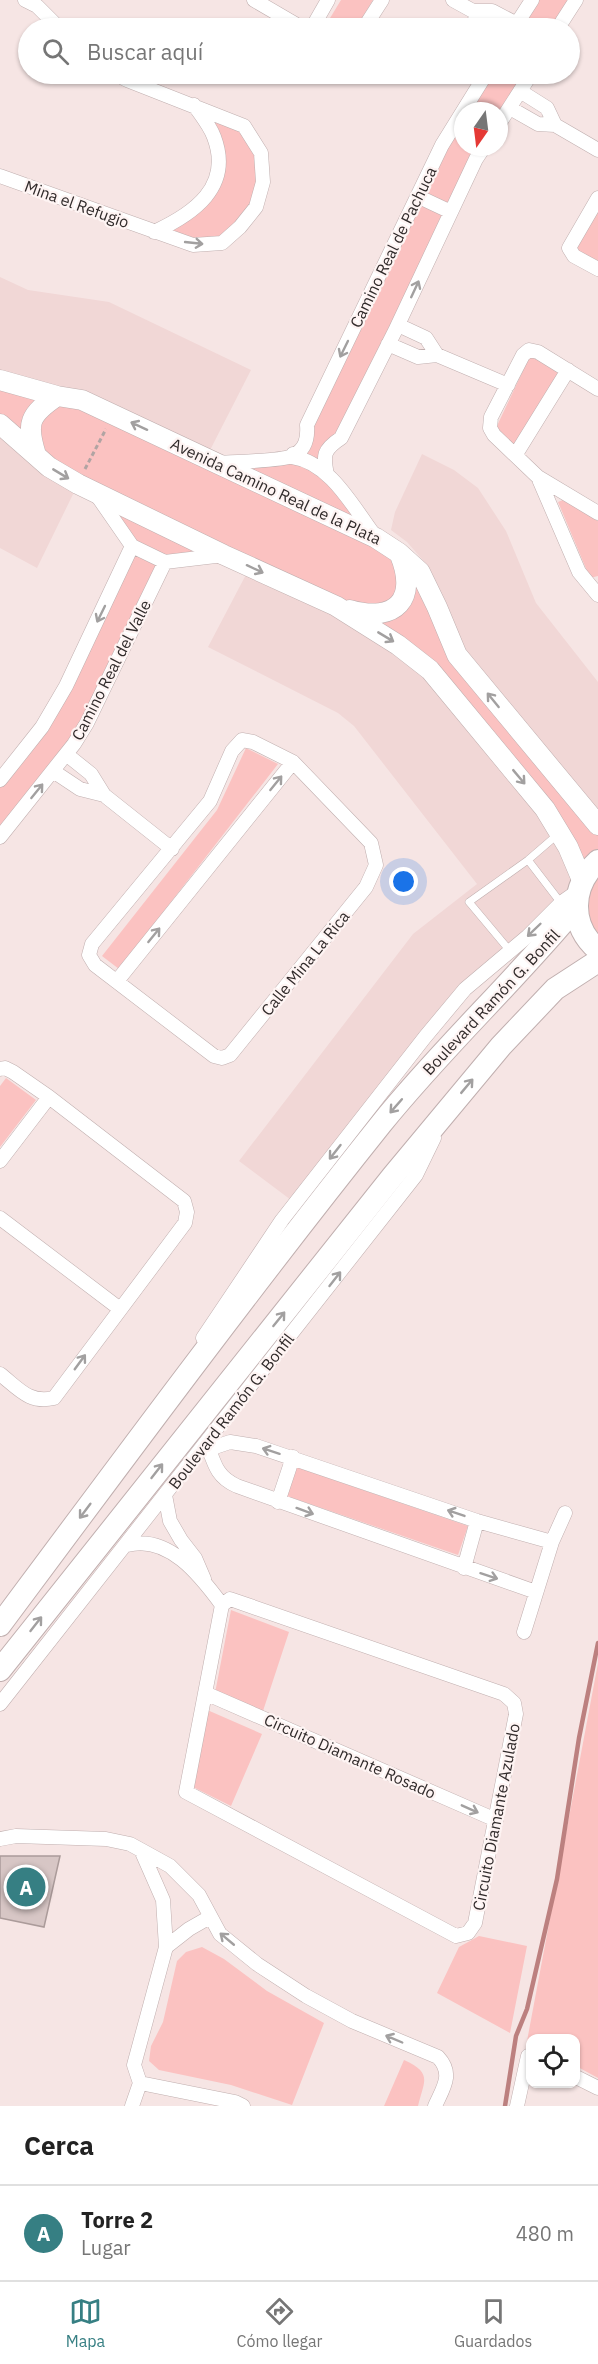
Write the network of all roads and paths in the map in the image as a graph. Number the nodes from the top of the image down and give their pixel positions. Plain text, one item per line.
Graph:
1 (25, 0) edge
2 (254, 0) edge
3 (328, 0) edge
4 (381, 0) edge
5 (453, 0) edge
6 (532, 0) edge
7 (576, 0) edge
8 (473, 11) junction
9 (49, 18) edge
10 (285, 18) edge
11 (318, 18) edge
12 (370, 18) edge
13 (476, 18) edge
14 (503, 18) edge
15 (520, 18) edge
16 (564, 18) edge
17 (138, 84) edge
18 (480, 84) edge
19 (525, 84) edge
20 (520, 91) junction
21 (194, 105) junction
22 (510, 108) junction
23 (508, 111) edge
24 (555, 125) junction
25 (598, 150) edge
26 (478, 156) edge
27 (0, 176) edge
28 (417, 196) junction
29 (598, 198) edge
30 (451, 212) junction
31 (153, 232) junction
32 (598, 269) edge
33 (398, 325) junction
34 (388, 344) junction
35 (437, 356) junction
36 (568, 370) junction
37 (0, 380) edge
38 (508, 385) junction
39 (598, 389) edge
40 (57, 396) junction
41 (113, 414) junction
42 (0, 424) edge
43 (516, 454) junction
44 (36, 455) junction
45 (292, 457) junction
46 (217, 463) junction
47 (327, 475) junction
48 (538, 477) junction
49 (78, 484) junction
50 (96, 493) junction
51 (598, 513) edge
52 (376, 538) junction
53 (131, 550) junction
54 (399, 553) junction
55 (224, 555) junction
56 (164, 565) junction
57 (598, 596) edge
58 (336, 606) junction
59 (66, 754) junction
60 (293, 762) junction
61 (53, 771) junction
62 (0, 780) edge
63 (104, 795) junction
64 (598, 825) edge
65 (560, 832) junction
66 (0, 837) edge
67 (172, 849) junction
68 (528, 860) junction
69 (598, 861) edge
70 (574, 896) junction
71 (598, 950) edge
72 (510, 951) junction
73 (598, 961) edge
74 (117, 981) junction
75 (0, 1069) edge
76 (50, 1097) junction
77 (448, 1108) junction
78 (0, 1161) edge
79 (0, 1218) edge
80 (120, 1309) junction
81 (0, 1374) edge
82 (162, 1409) junction
83 (206, 1448) junction
84 (292, 1457) junction
85 (165, 1495) junction
86 (278, 1502) junction
87 (565, 1513) dead end
88 (477, 1521) junction
89 (552, 1542) junction
90 (126, 1545) junction
91 (464, 1568) junction
92 (206, 1583) junction
93 (536, 1592) junction
94 (222, 1605) junction
95 (0, 1625) edge
96 (524, 1632) dead end
97 (0, 1670) edge
98 (205, 1693) junction
99 (0, 1704) edge
100 (496, 1820) junction
101 (0, 1831) edge
102 (16, 1836) junction
103 (0, 1839) edge
104 (141, 1850) junction
105 (210, 1917) junction
106 (166, 1947) junction
107 (526, 2068) edge
108 (580, 2079) edge
109 (140, 2083) junction
110 (598, 2088) edge
111 (132, 2106) edge
112 (243, 2106) edge
113 (435, 2106) edge
114 (517, 2106) edge

1 - 9 street
2 - 10 street
3 - 11 street
4 - 12 street
5 - 8 street
6 - 15 street
7 - 16 street
8 - 13 street
8 - 14 street
17 - 21 street, Mina el Refugio
18 - 28 street, Camino Real de Pachuca
19 - 20 street
20 - 22 street
20 - 24 street
21 - 31 street
31 -> 21 street, Mina el Refugio
22 - 23 street
22 - 24 street
24 - 25 street
26 - 30 street
27 - 31 street, Mina el Refugio
28 - 30 street
28 -> 45 street, Camino Real de Pachuca
29 - 32 street
33 -> 30 street
33 - 34 street
33 - 35 street
34 - 35 street
34 - 47 street
35 - 38 street
36 - 38 street
36 - 39 street
36 - 43 street
37 - 40 main road, Avenida Camino Real de la Plata
38 - 43 street
40 - 41 main road, Avenida Camino Real de la Plata
40 - 44 main road
46 -> 41 main road, Avenida Camino Real de la Plata
41 - 49 path
42 - 44 main road
43 - 48 street
44 -> 49 main road
45 - 46 street
45 - 47 street
46 - 52 main road, Avenida Camino Real de la Plata
47 - 52 street
48 - 51 street
48 - 57 street
49 - 50 main road
50 - 53 street
50 - 55 main road
52 - 54 main road, Avenida Camino Real de la Plata
53 - 56 street
53 -> 62 street, Camino Real del Valle
54 - 58 main road
64 -> 54 main road, Avenida Camino Real de la Plata
55 - 56 street
55 -> 58 main road
56 - 59 street, Camino Real del Valle
58 -> 65 main road
59 - 61 street, Camino Real del Valle
59 - 63 street
60 - 67 street, Calle Mina La Rica
74 -> 60 street
60 - 74 street, Calle Mina La Rica
61 - 63 street
66 -> 61 street, Camino Real del Valle
63 - 67 street
65 - 68 lane
65 - 70 main road
67 - 74 street, Calle Mina La Rica
68 - 70 lane
68 - 72 lane
69 - 70 main road
70 - 71 main road
70 -> 72 street, Boulevard Ramón G. Bonfil
70 -> 82 main road, Boulevard Ramón G. Bonfil
72 -> 82 street, Boulevard Ramón G. Bonfil
77 -> 73 main road, Boulevard Ramón G. Bonfil
75 - 76 street
76 - 78 street
76 - 80 street
83 -> 77 street, Boulevard Ramón G. Bonfil
97 -> 77 main road, Boulevard Ramón G. Bonfil
79 - 80 street
81 -> 80 street
82 -> 95 main road, Boulevard Ramón G. Bonfil
84 -> 83 street
83 - 85 street, Boulevard Ramón G. Bonfil
83 - 86 street
84 - 86 street
88 -> 84 street
85 - 90 street, Boulevard Ramón G. Bonfil
85 - 92 street
86 -> 91 street
87 - 89 street
88 - 89 street
88 - 91 street
89 - 93 street
90 - 92 street
90 - 99 street, Boulevard Ramón G. Bonfil
91 -> 93 street
92 - 94 street
93 - 96 street
94 - 98 street, Circuito Diamante Azulado
94 - 100 street, Circuito Diamante Azulado
98 -> 100 street, Circuito Diamante Rosado
98 - 100 street, Circuito Diamante Azulado
101 - 102 street
102 - 103 street
102 - 104 street
104 - 105 street
104 - 106 street
105 - 106 street
113 -> 105 street
106 - 109 street
107 - 114 street
108 - 110 street
109 - 111 street
109 - 112 street

